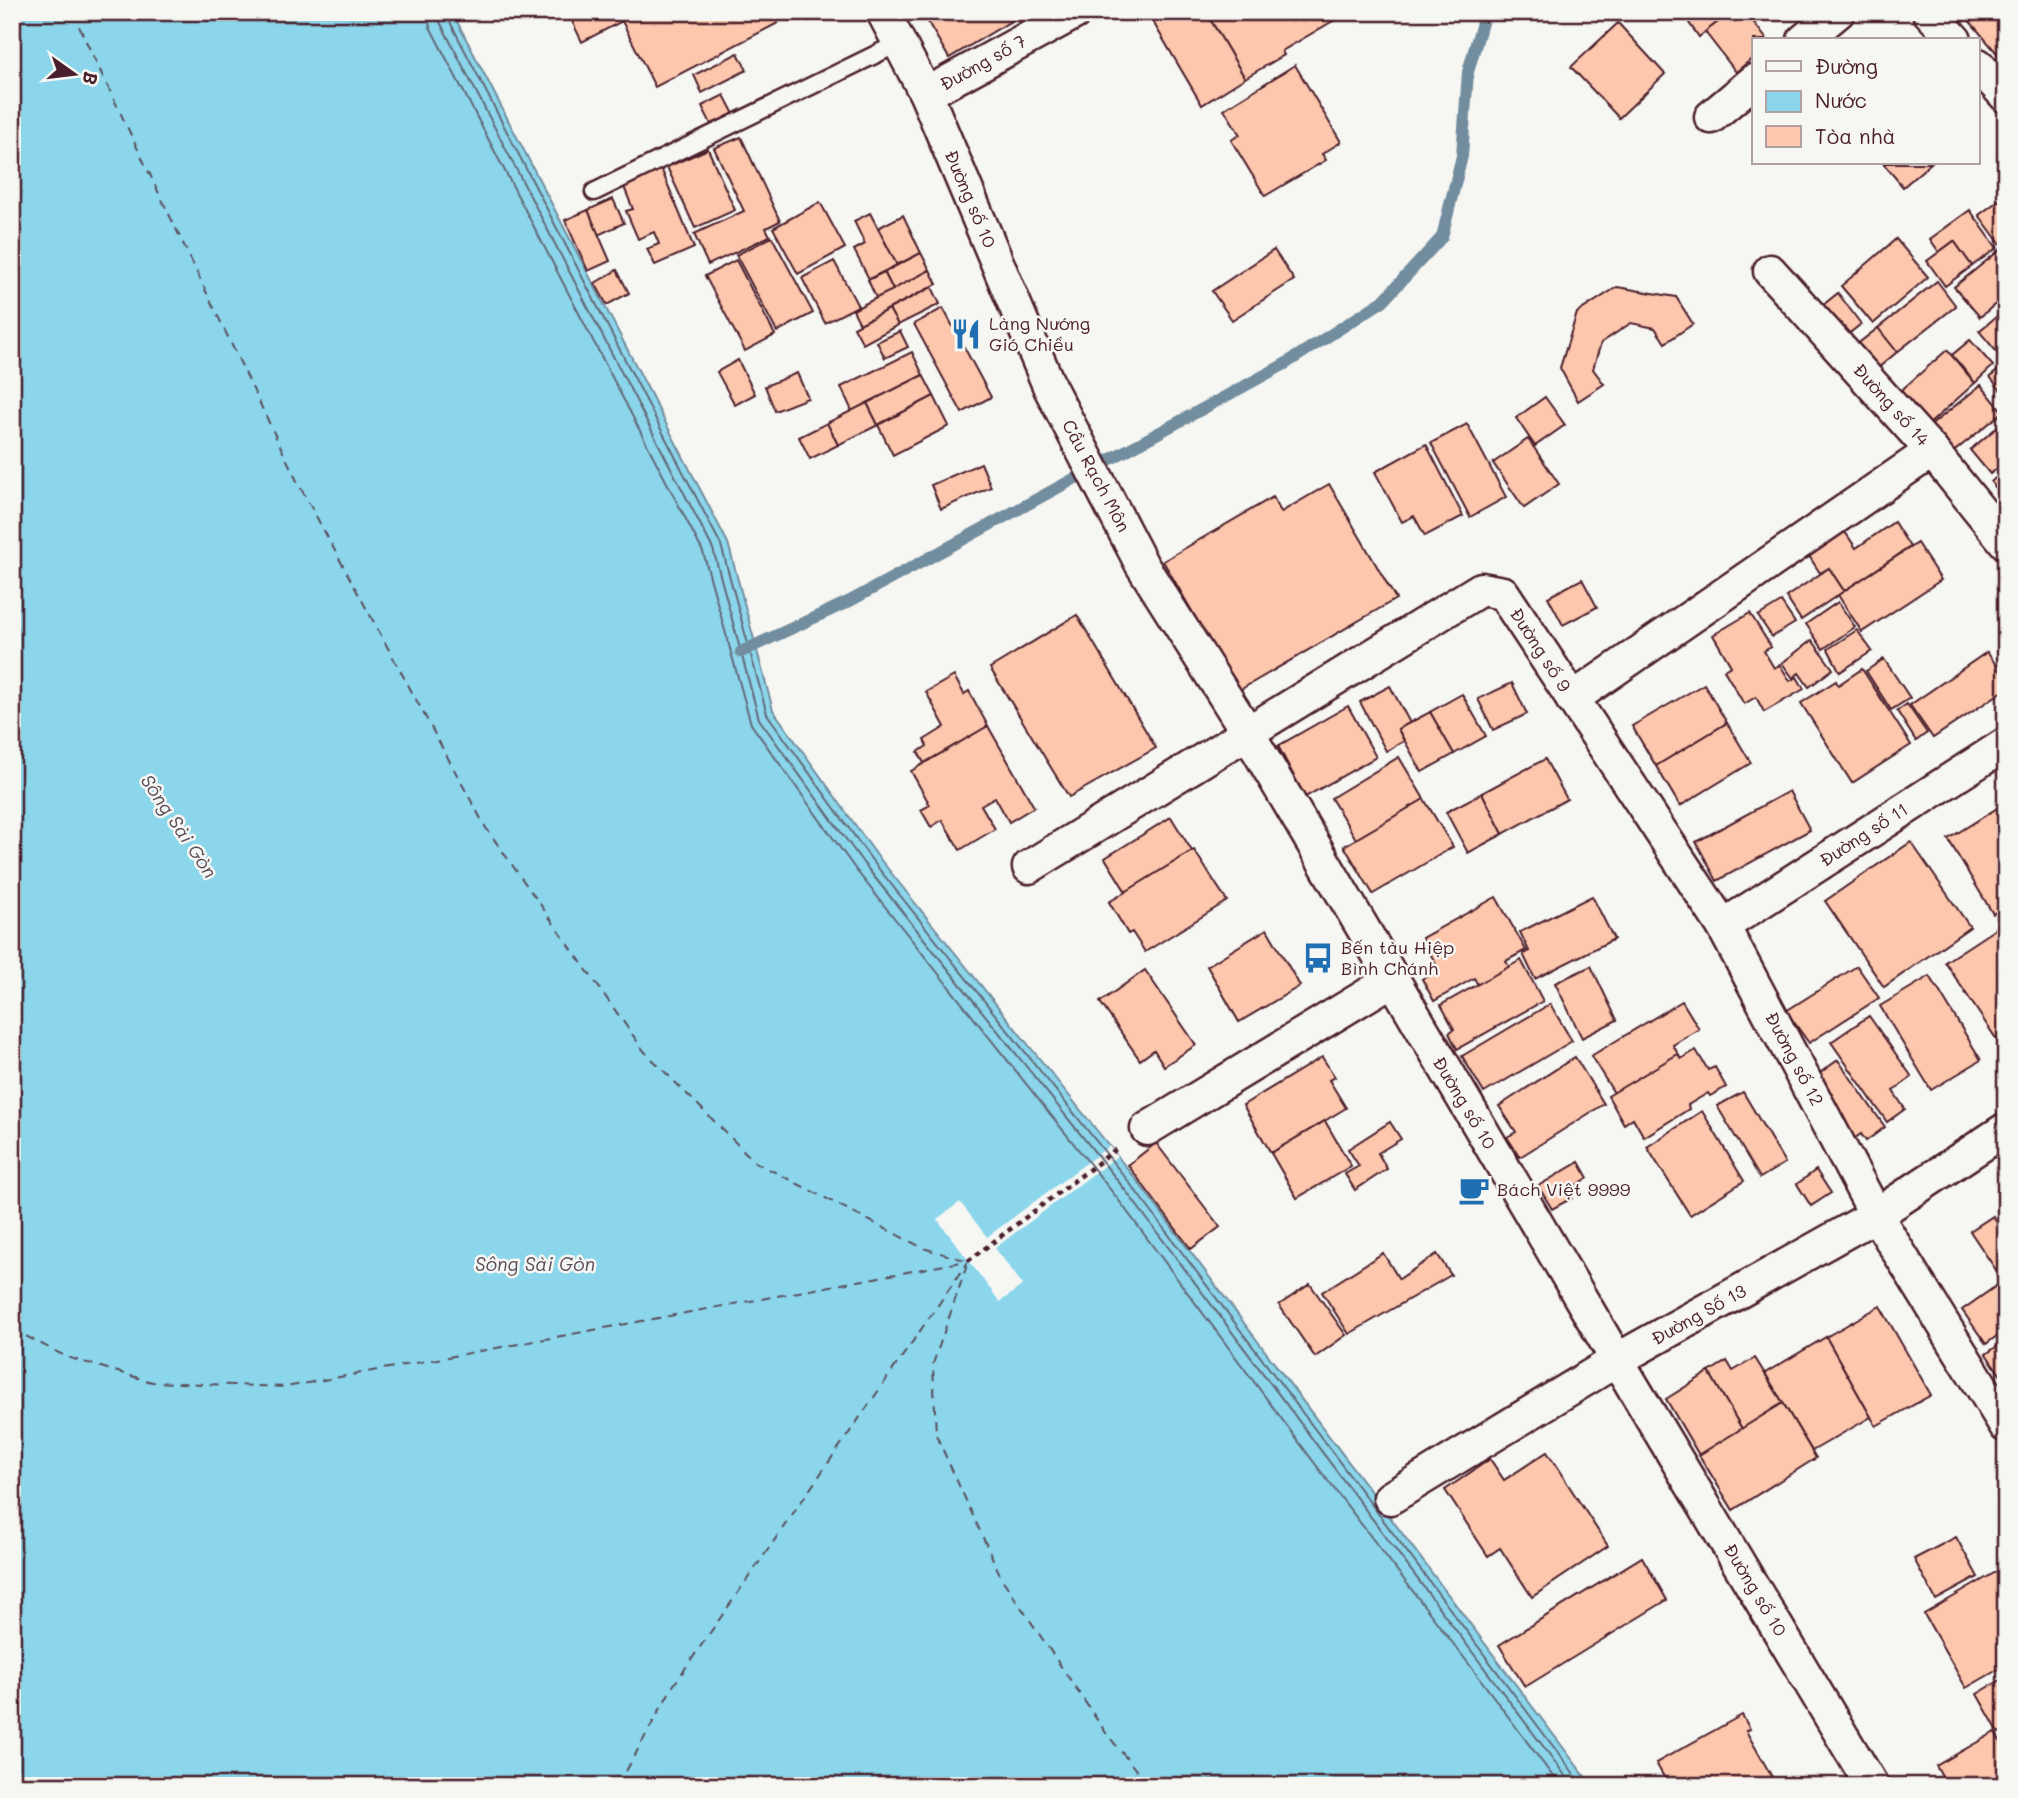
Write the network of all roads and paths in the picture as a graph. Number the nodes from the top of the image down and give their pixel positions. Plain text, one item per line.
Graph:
1 (883, 12) edge
2 (1076, 12) edge
3 (1838, 12) edge
4 (1929, 12) edge
5 (1806, 38) edge
6 (1953, 38) edge
7 (899, 43) junction
8 (1980, 67) edge
9 (1752, 84) edge
10 (926, 94) junction
11 (2006, 96) edge
12 (1711, 117) dead end
13 (594, 192) dead end
14 (1770, 271) dead end
15 (1050, 388) joint
16 (1932, 451) junction
17 (2006, 543) edge
18 (1142, 565) joint
19 (1572, 699) junction
20 (1248, 733) junction
21 (2006, 744) edge
22 (1028, 867) dead end
23 (1723, 926) junction
24 (1392, 980) junction
25 (1146, 1129) joint
26 (2006, 1129) edge
27 (1876, 1215) junction
28 (968, 1261) dead end
29 (1617, 1360) junction
30 (2006, 1426) edge
31 (1390, 1498) dead end
32 (1872, 1786) edge

1 - 7 street, Đường số 10
2 - 10 street, Đường số 7
3 - 5 street
4 - 6 street
7 - 10 street, Đường số 10
7 - 13 lane
8 - 11 street
9 - 12 street
10 - 15 street, Đường số 10
14 - 16 street, Đường số 14
15 - 18 street, Cầu Rạch Môn
16 - 17 street, Đường số 14
16 - 19 street, Đường số 9
18 - 20 street, Đường số 10
19 - 20 street, Đường số 9
19 - 23 street, Đường số 12
20 - 22 street, Đường số 9
20 - 24 street, Đường số 10
21 - 23 street, Đường số 11
23 - 27 street, Đường số 12
24 - 25 street
24 - 29 street, Đường số 10
25 - 28 path
26 - 27 street, Đường Số 13
27 - 29 street, Đường Số 13
27 - 30 street, Đường số 12
29 - 31 street, Đường Số 13
29 - 32 street, Đường số 10

